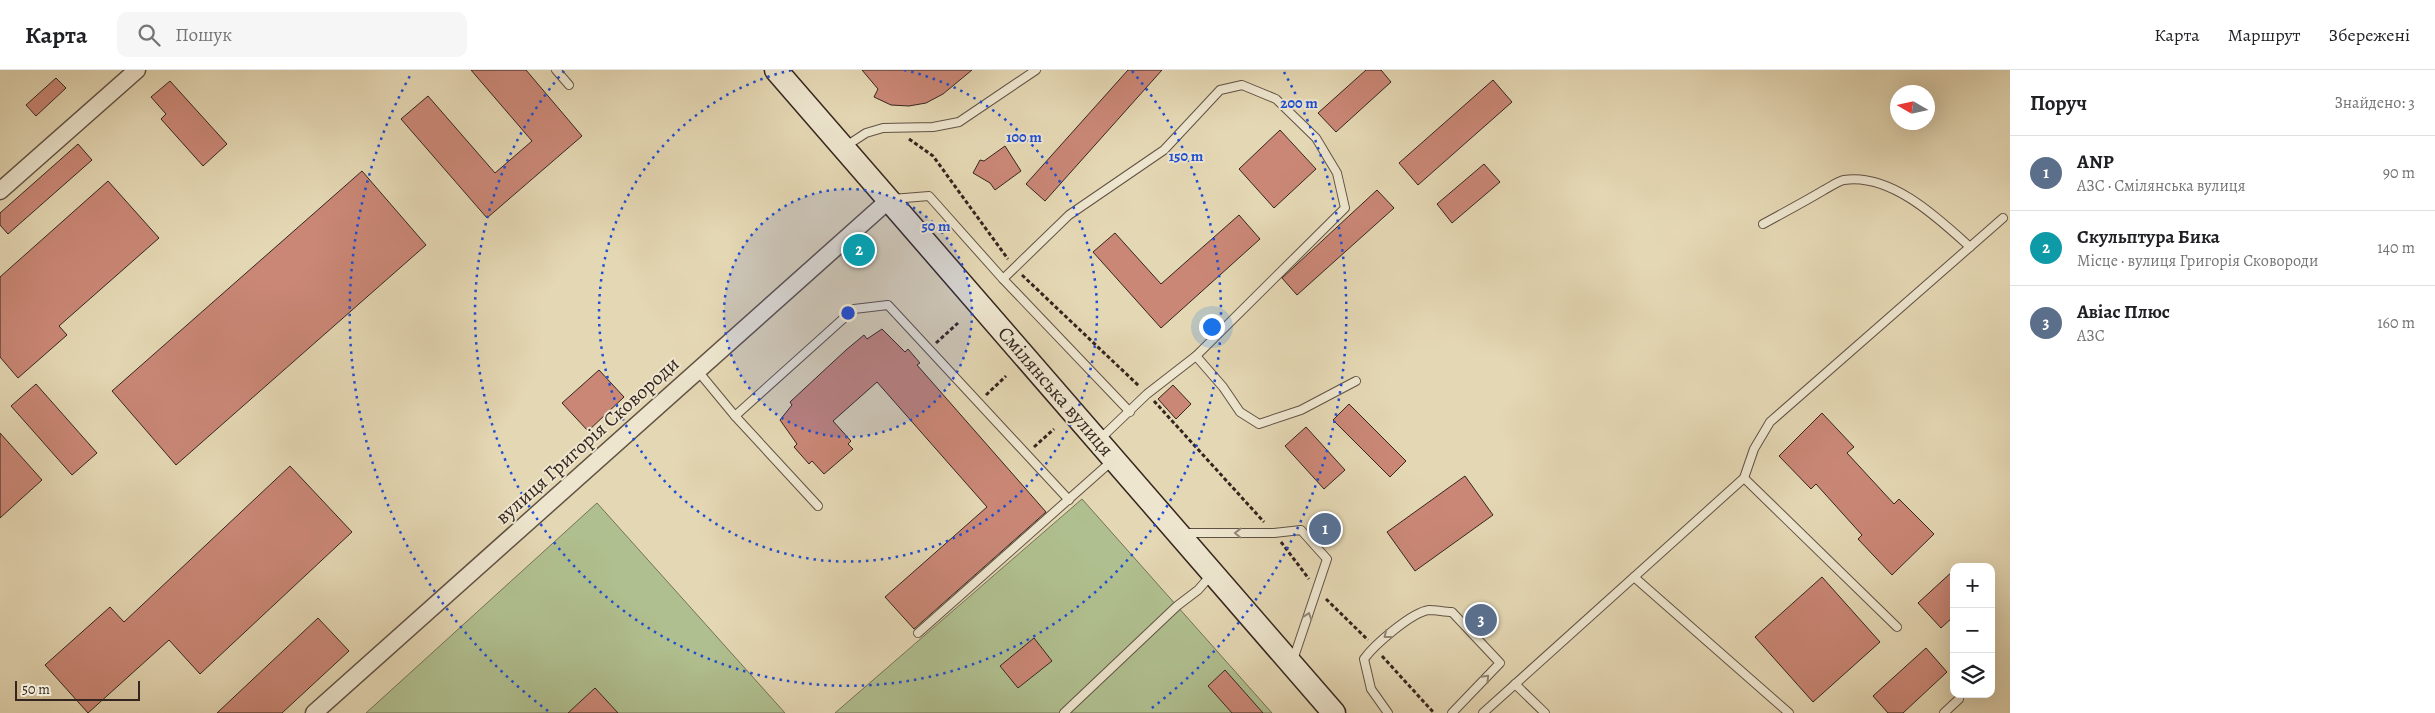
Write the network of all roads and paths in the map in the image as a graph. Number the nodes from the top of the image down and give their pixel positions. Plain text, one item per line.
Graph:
1 (137, 70) edge
2 (556, 70) edge
3 (776, 70) edge
4 (1036, 70) edge
5 (569, 84) dead end
6 (883, 128) junction
7 (844, 147) junction
8 (0, 191) edge
9 (890, 199) junction
10 (2002, 218) dead end
11 (1763, 224) dead end
12 (1970, 247) junction
13 (1015, 268) junction
14 (1003, 279) junction
15 (958, 323) dead end
16 (930, 350) junction
17 (1196, 356) junction
18 (697, 370) junction
19 (1006, 376) dead end
20 (1356, 381) dead end
21 (1147, 394) junction
22 (979, 402) junction
23 (1130, 412) junction
24 (735, 416) junction
25 (1054, 429) dead end
26 (1099, 440) junction
27 (1027, 454) junction
28 (1114, 458) junction
29 (1744, 478) junction
30 (1069, 500) junction
31 (818, 506) dead end
32 (1179, 532) junction
33 (1274, 534) junction
34 (1213, 572) junction
35 (1634, 577) junction
36 (1318, 590) junction
37 (1897, 626) dead end
38 (918, 633) dead end
39 (1374, 646) junction
40 (1292, 662) junction
41 (1514, 684) junction
42 (1959, 699) dead end
43 (314, 713) edge
44 (1064, 713) edge
45 (1334, 713) edge
46 (1388, 713) edge
47 (1434, 713) edge
48 (1452, 713) edge
49 (1483, 713) edge
50 (1545, 713) edge
51 (1789, 713) edge
52 (1944, 713) edge

1 - 8 street
2 - 5 lane
3 - 7 main road, Смілянська вулиця
4 - 6 lane
6 - 7 lane
6 - 13 path
7 - 9 main road, Смілянська вулиця
9 - 14 lane
9 - 18 street, вулиця Григорія Сковороди
9 - 26 main road, Смілянська вулиця
10 - 12 lane
11 - 12 lane
12 - 29 lane
13 - 14 lane
13 - 17 lane
13 - 21 path
14 - 23 lane
15 - 16 path
16 - 22 lane
16 - 24 lane
17 - 20 lane
17 - 21 lane
18 - 24 lane
18 - 43 street, вулиця Григорія Сковороди
19 - 22 path
21 - 23 lane
21 - 33 path
22 - 27 lane
23 - 26 lane
24 - 31 lane
25 - 27 path
26 - 28 main road, Смілянська вулиця
27 - 30 lane
28 - 30 lane
28 - 32 main road, Смілянська вулиця
29 - 35 lane
29 - 37 lane
30 - 38 lane
33 -> 32 lane
32 - 34 main road, Смілянська вулиця
33 - 36 path
33 - 36 lane
34 - 40 main road, Смілянська вулиця
34 - 44 lane
35 - 41 lane
35 - 51 lane
36 - 39 path
40 -> 36 lane
39 - 46 lane
39 - 47 path
48 -> 39 lane
40 - 45 main road, Смілянська вулиця
41 - 49 lane
41 - 50 lane
42 - 52 lane

